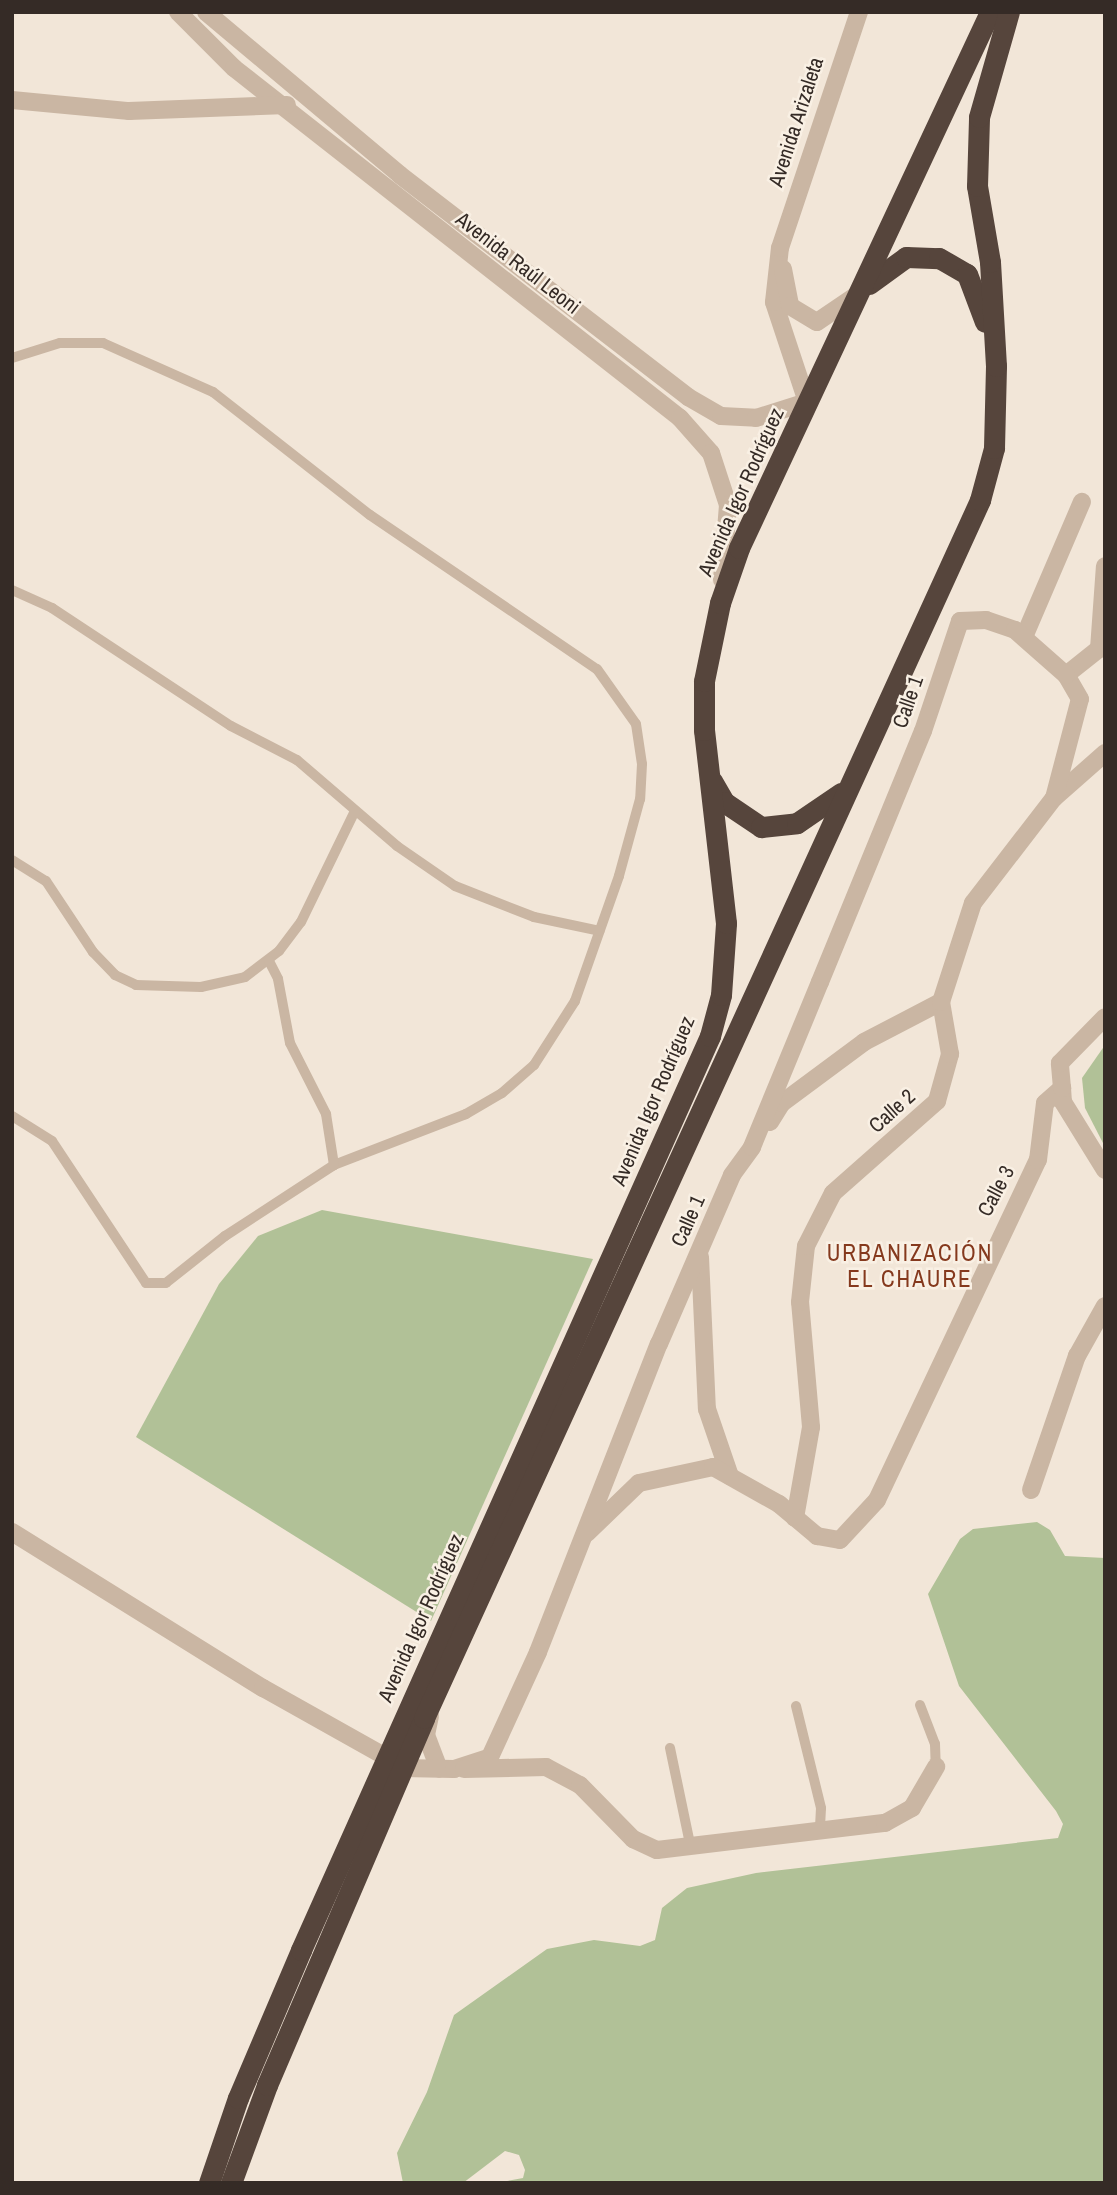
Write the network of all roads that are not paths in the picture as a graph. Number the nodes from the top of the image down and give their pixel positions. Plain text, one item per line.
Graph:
1 (178, 12) edge
2 (205, 12) edge
3 (859, 12) edge
4 (990, 12) edge
5 (1009, 12) edge
6 (195, 30) junction
7 (301, 95) junction
8 (12, 100) edge
9 (284, 107) junction
10 (779, 248) junction
11 (858, 294) junction
12 (12, 358) edge
13 (997, 390) junction
14 (807, 402) junction
15 (1082, 502) dead end
16 (1105, 566) edge
17 (12, 590) edge
18 (720, 603) junction
19 (1024, 637) junction
20 (1102, 646) edge
21 (1066, 675) junction
22 (1105, 753) edge
23 (708, 773) junction
24 (846, 789) junction
25 (1054, 798) junction
26 (355, 811) junction
27 (12, 860) edge
28 (600, 931) junction
29 (269, 961) junction
30 (942, 1002) junction
31 (1105, 1017) edge
32 (1062, 1088) junction
33 (12, 1116) edge
34 (752, 1147) junction
35 (334, 1165) junction
36 (1105, 1170) edge
37 (699, 1251) junction
38 (1105, 1306) edge
39 (730, 1476) junction
40 (1031, 1490) dead end
41 (795, 1518) junction
42 (12, 1532) edge
43 (583, 1537) junction
44 (433, 1699) junction
45 (920, 1705) dead end
46 (796, 1706) dead end
47 (670, 1748) dead end
48 (394, 1763) junction
49 (936, 1767) joint
50 (446, 1769) junction
51 (820, 1829) junction
52 (690, 1844) junction
53 (209, 2183) edge
54 (231, 2183) edge

1 - 6 street, Avenida Raúl Leoni
2 - 6 street
2 - 7 street, Avenida Raúl Leoni
3 - 10 street, Avenida Arizaleta
4 - 11 highway, Avenida Igor Rodríguez
5 - 13 highway, Avenida Igor Rodríguez
6 - 9 street, Avenida Raúl Leoni
7 - 9 street
7 - 14 street, Avenida Raúl Leoni
8 - 9 street
9 - 18 street, Avenida Raúl Leoni
10 - 11 street
10 - 14 street, Avenida Arizaleta
11 - 13 highway
11 - 14 highway, Avenida Igor Rodríguez
12 - 28 lane
13 - 24 highway, Avenida Igor Rodríguez
14 - 18 highway, Avenida Igor Rodríguez
15 - 19 street
16 - 20 street
17 - 26 lane
18 - 23 highway, Avenida Igor Rodríguez
19 - 21 street
19 - 34 street, Calle 1
20 - 21 street
21 - 25 street, Calle 2
22 - 25 street
23 - 24 highway
23 - 48 highway, Avenida Igor Rodríguez
24 - 44 highway, Avenida Igor Rodríguez
25 - 30 street, Calle 2
26 - 28 lane
26 - 29 lane
27 - 29 lane
28 - 35 lane
29 - 35 lane
30 - 34 street
30 - 41 street, Calle 2
31 - 32 street, Calle 3
32 - 36 street
32 - 41 street, Calle 3
33 - 35 lane
34 - 37 street, Calle 1
37 - 39 street
37 - 43 street, Calle 1
38 - 40 street
39 - 41 street
39 - 43 street
42 - 48 street
43 - 50 street, Calle 1
44 - 48 highway, Avenida Igor Rodríguez
44 - 50 street
45 - 49 lane
46 - 51 lane
47 - 52 lane
48 - 50 street, Calle 1
48 - 53 highway, Avenida Igor Rodríguez
48 - 54 highway, Avenida Igor Rodríguez
49 - 51 street
50 - 52 street
51 - 52 street

